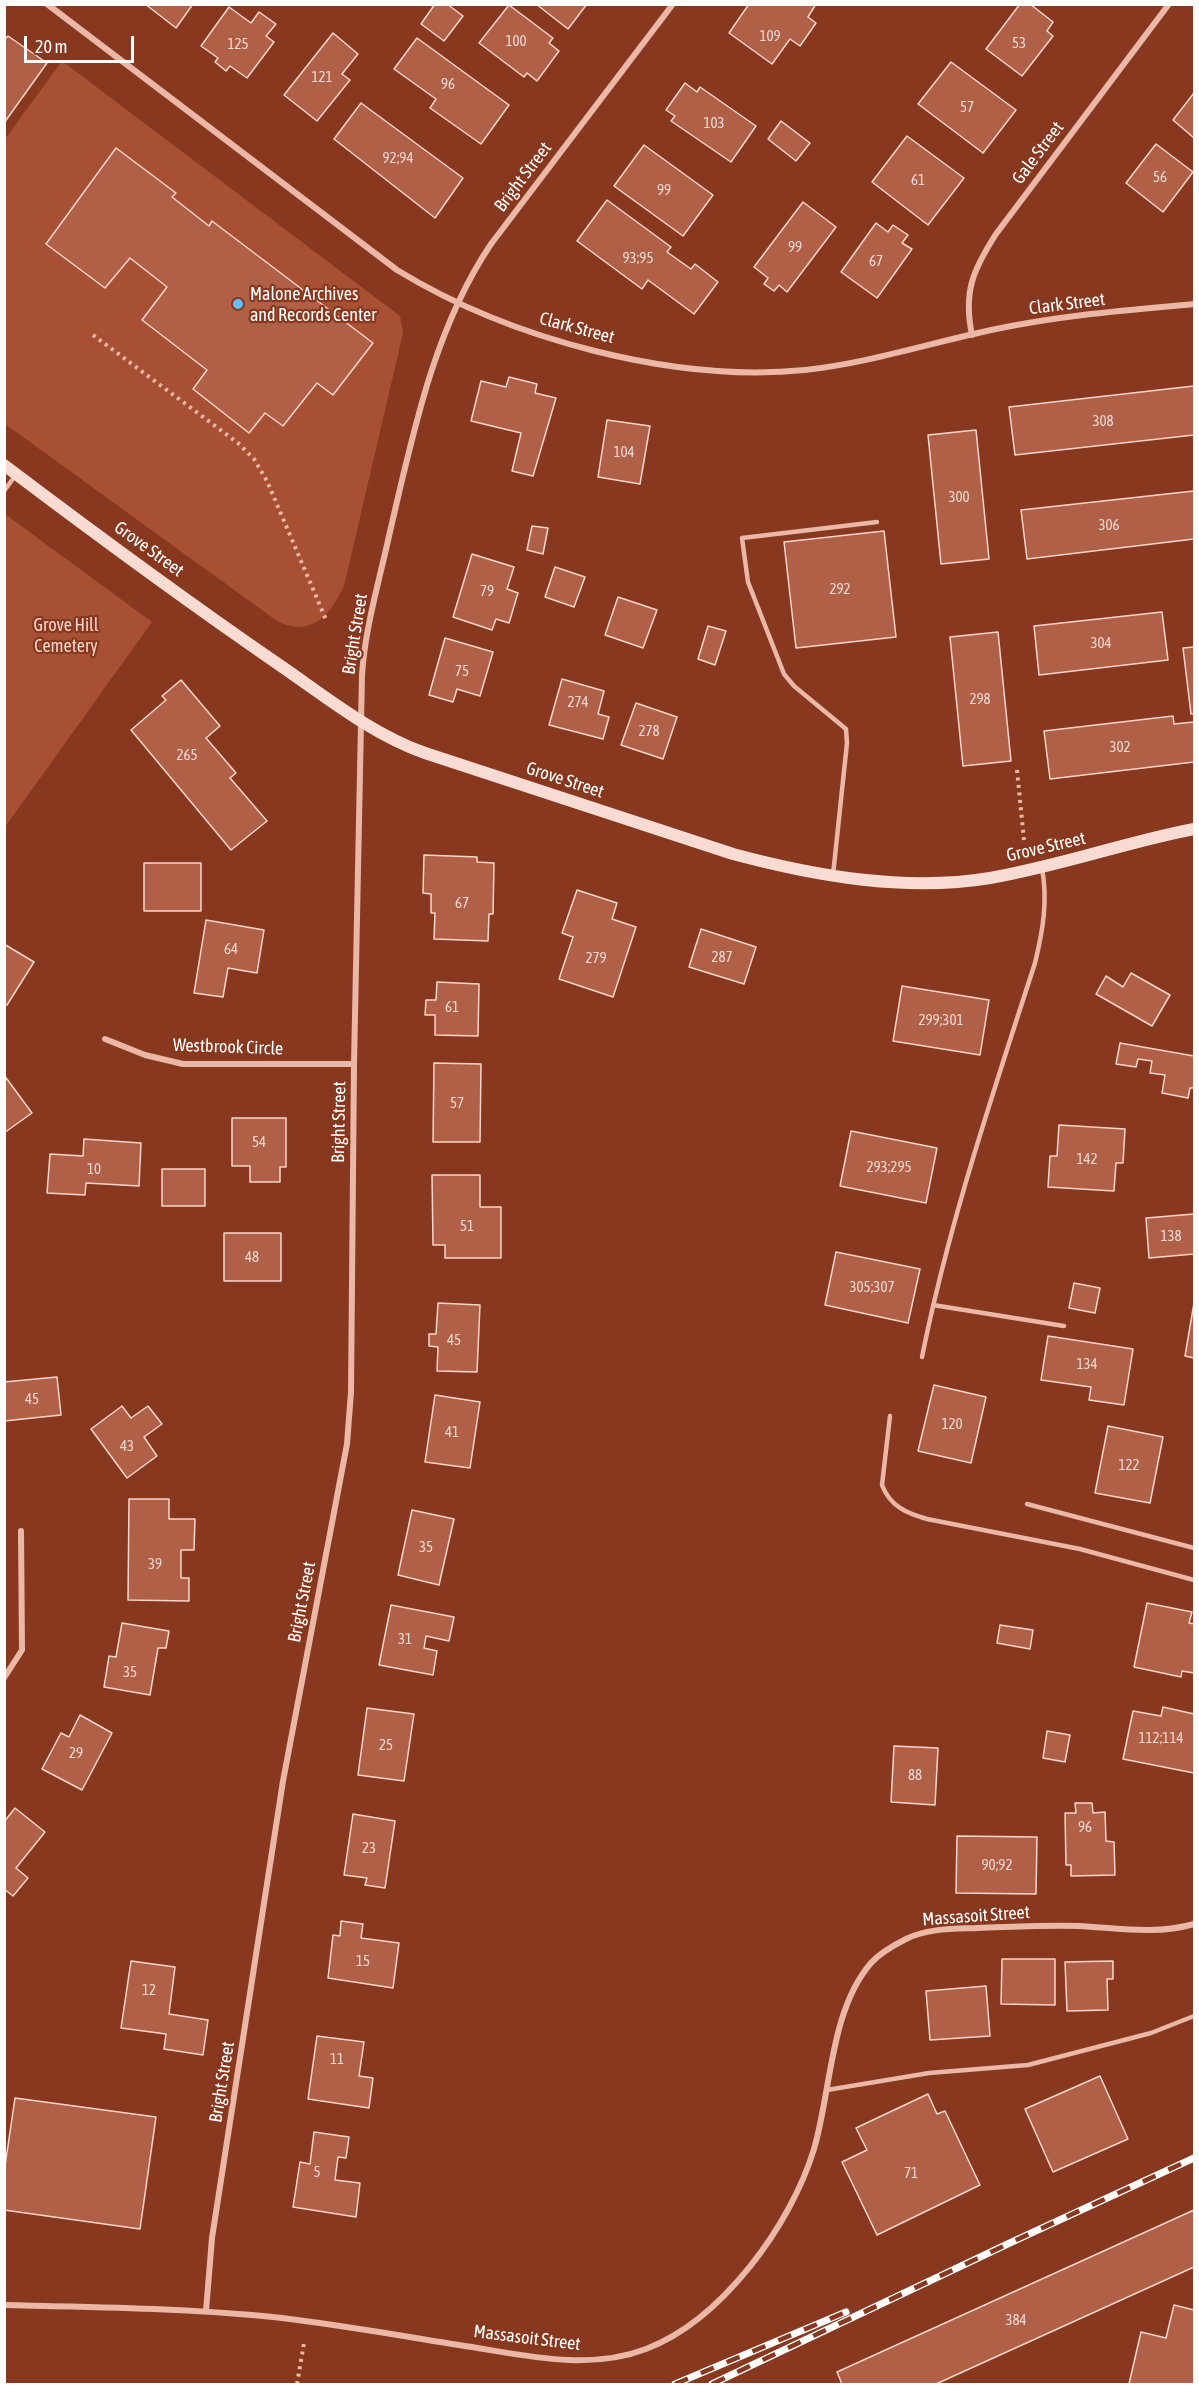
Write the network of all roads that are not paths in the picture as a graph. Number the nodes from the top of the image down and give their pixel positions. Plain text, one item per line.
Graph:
1 (47, 4) edge
2 (674, 4) edge
3 (1169, 4) edge
4 (458, 303) junction
5 (1194, 304) edge
6 (972, 335) junction
7 (4, 465) edge
8 (17, 474) junction
9 (4, 490) edge
10 (877, 522) dead end
11 (361, 722) junction
12 (1194, 829) edge
13 (1042, 868) junction
14 (833, 874) junction
15 (105, 1039) dead end
16 (354, 1064) junction
17 (933, 1305) junction
18 (1064, 1326) dead end
19 (922, 1357) dead end
20 (890, 1416) dead end
21 (1027, 1504) dead end
22 (21, 1531) dead end
23 (1194, 1548) edge
24 (1194, 1580) edge
25 (4, 1678) edge
26 (1194, 1924) edge
27 (1194, 2016) edge
28 (826, 2091) junction
29 (4, 2305) edge
30 (206, 2311) junction

1 - 4 street, Clark Street
2 - 4 street, Bright Street
3 - 6 street, Gale Street
4 - 6 street, Clark Street
4 - 11 street, Bright Street
5 - 6 street, Clark Street
7 - 8 street, Grove Street
8 - 9 lane
8 - 11 street, Grove Street
10 - 14 lane
11 - 14 street, Grove Street
11 - 16 street, Bright Street
12 - 13 street, Grove Street
13 - 14 street, Grove Street
13 - 17 lane
15 - 16 street, Westbrook Circle
16 - 30 street, Bright Street
17 - 18 lane
17 - 19 lane
20 - 24 lane
21 - 23 lane
22 - 25 street
26 - 28 street, Massasoit Street
27 - 28 lane
28 - 30 street, Massasoit Street
29 - 30 street, Massasoit Street

